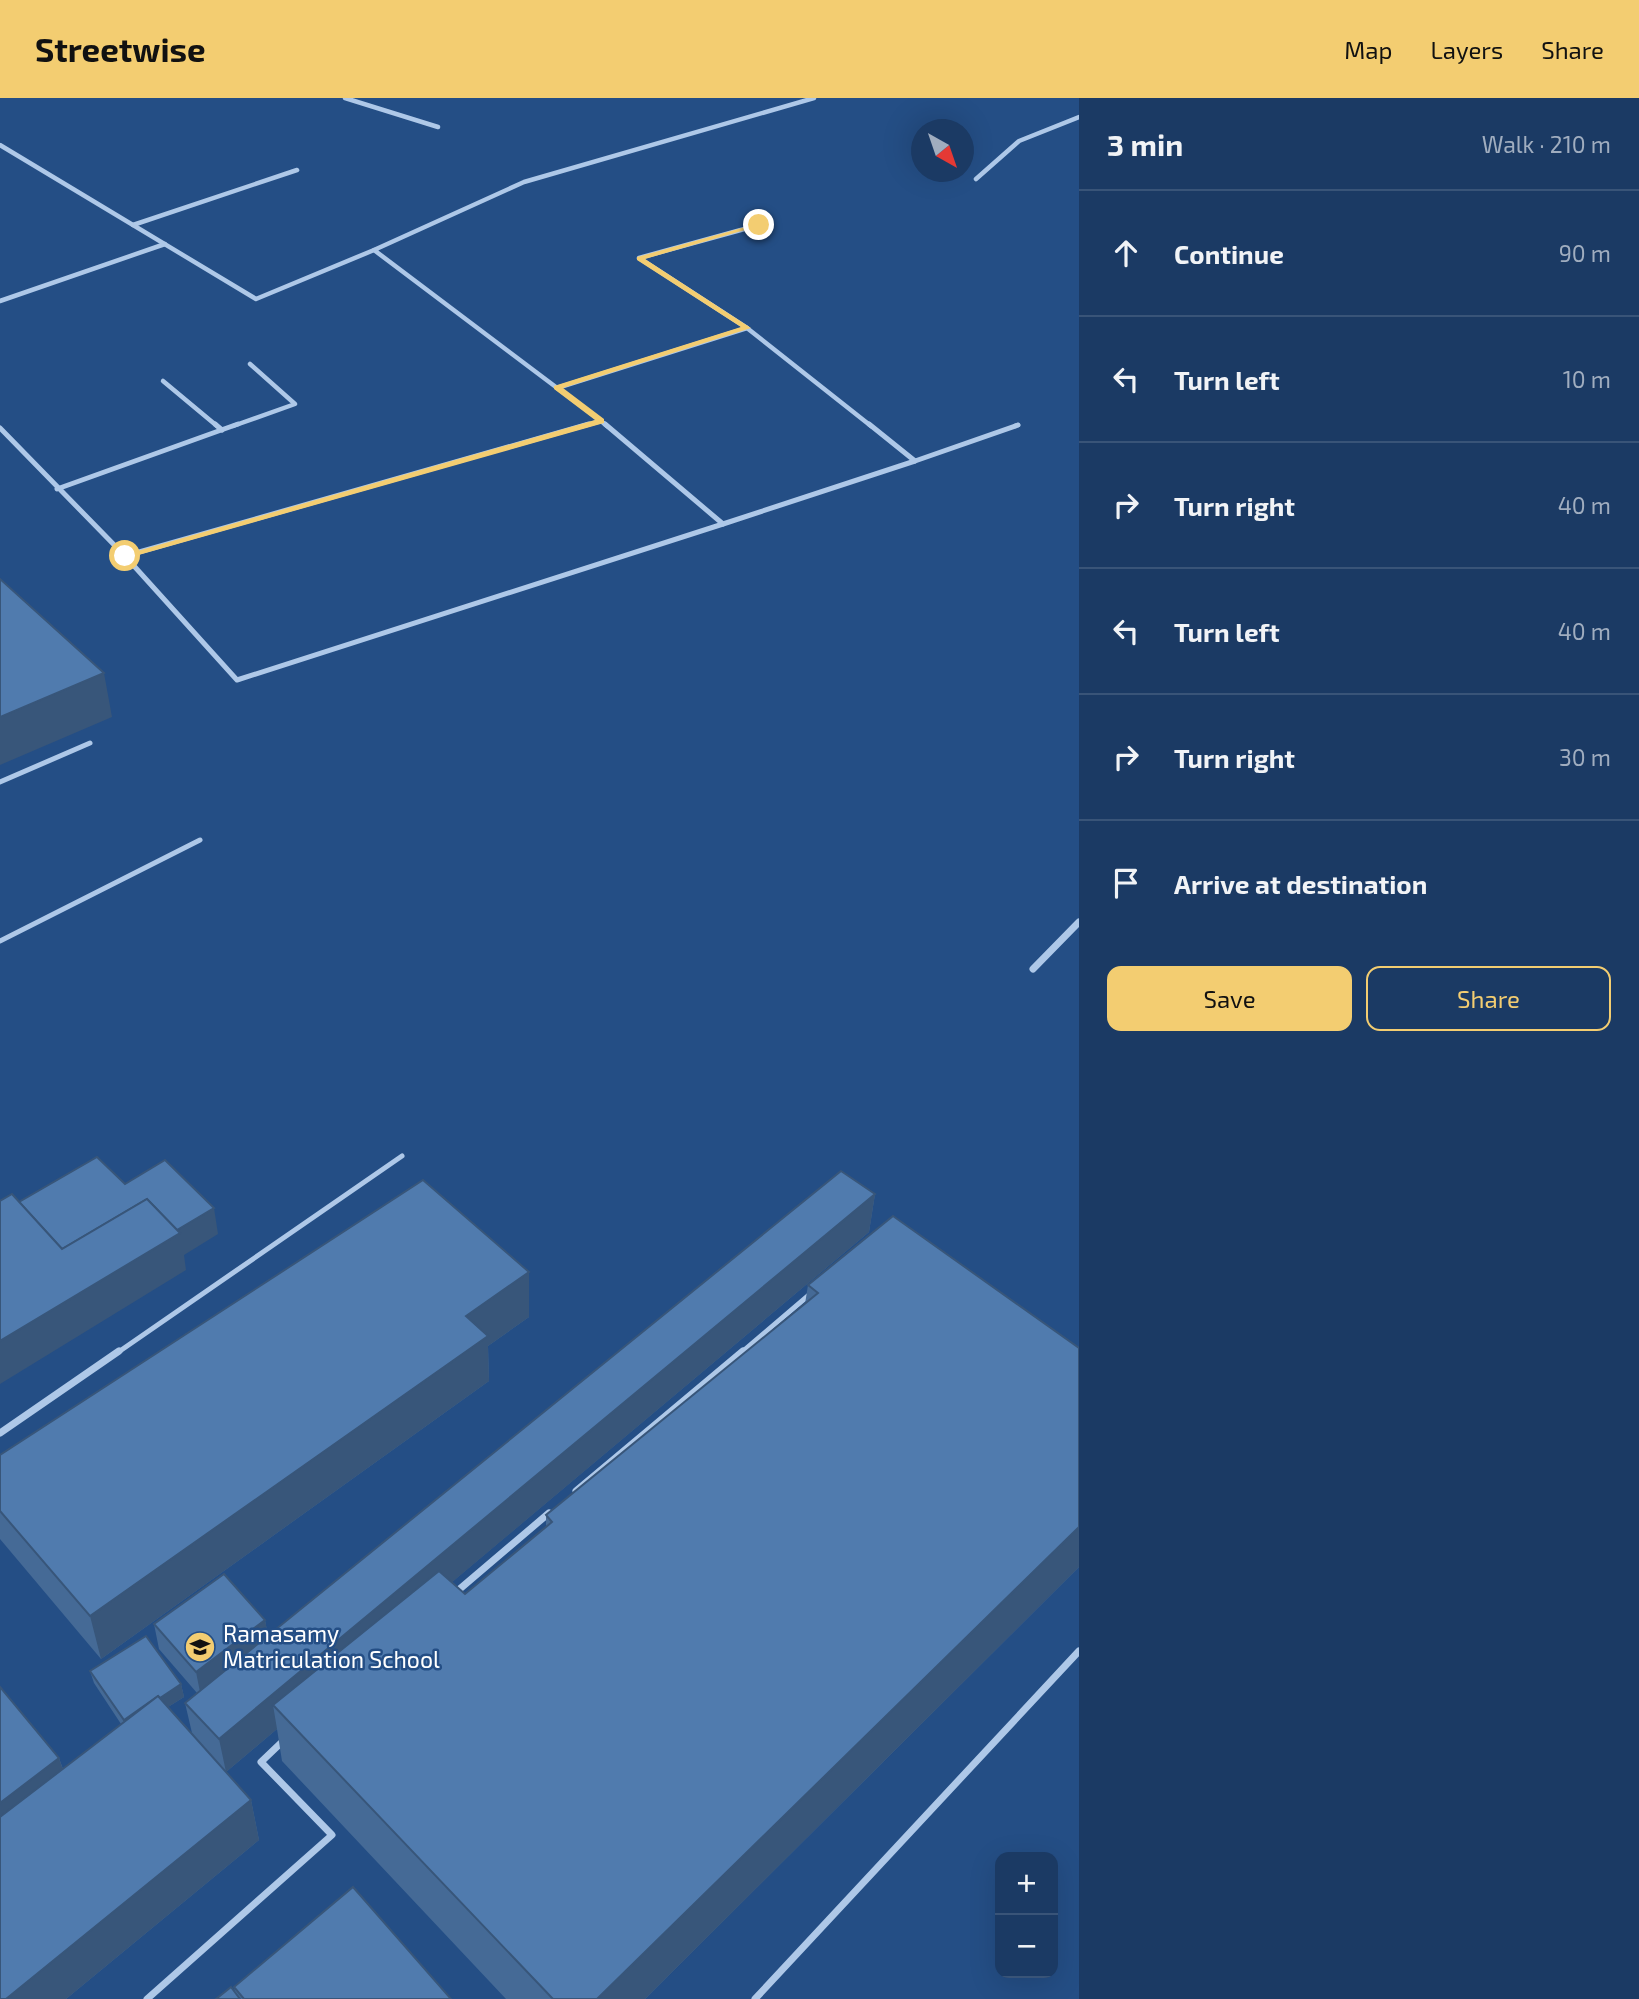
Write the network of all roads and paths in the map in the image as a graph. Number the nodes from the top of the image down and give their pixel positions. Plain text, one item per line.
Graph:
1 (345, 98) edge
2 (814, 98) edge
3 (1079, 117) edge
4 (438, 127) dead end
5 (0, 145) edge
6 (297, 170) dead end
7 (976, 179) dead end
8 (133, 225) junction
9 (759, 225) dead end
10 (164, 244) junction
11 (374, 250) junction
12 (0, 301) edge
13 (747, 328) junction
14 (250, 364) dead end
15 (163, 381) dead end
16 (557, 388) junction
17 (601, 421) junction
18 (1018, 425) dead end
19 (0, 428) edge
20 (222, 430) junction
21 (915, 461) junction
22 (57, 489) junction
23 (723, 524) junction
24 (125, 556) junction
25 (90, 743) dead end
26 (0, 782) edge
27 (200, 840) dead end
28 (1079, 922) edge
29 (0, 942) edge
30 (1033, 969) dead end
31 (402, 1156) dead end
32 (821, 1286) edge
33 (0, 1433) edge
34 (571, 1495) edge
35 (561, 1504) edge
36 (446, 1601) edge
37 (1079, 1651) edge
38 (291, 1734) edge
39 (147, 1999) edge
40 (755, 1999) edge

1 - 4 street
2 - 11 street
3 - 7 street
5 - 8 street
6 - 8 street
8 - 10 street
9 - 13 street
10 - 11 street
10 - 12 street
11 - 16 street
13 - 16 street
13 - 21 street
14 - 20 street
15 - 20 street
16 - 17 street
17 - 23 street
17 - 24 street
18 - 21 street
19 - 22 street
20 - 22 street
21 - 23 street
22 - 24 street
23 - 24 street
25 - 26 street
27 - 29 lane
28 - 30 street
31 - 33 lane
32 - 34 lane
35 - 36 lane
37 - 40 lane
38 - 39 lane

